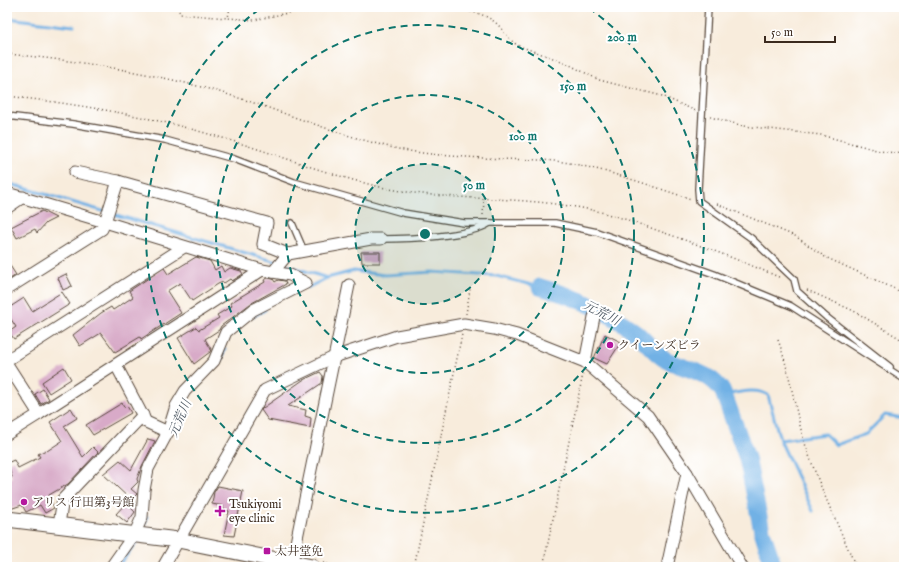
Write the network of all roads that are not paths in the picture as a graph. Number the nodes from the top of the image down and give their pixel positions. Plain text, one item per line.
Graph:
1 (708, 7) edge
2 (7, 116) edge
3 (75, 172) dead end
4 (118, 181) junction
5 (7, 193) edge
6 (23, 198) junction
7 (7, 208) edge
8 (106, 220) junction
9 (292, 223) dead end
10 (490, 223) junction
11 (381, 239) joint
12 (184, 247) junction
13 (304, 251) junction
14 (287, 255) junction
15 (270, 270) junction
16 (349, 285) dead end
17 (7, 289) edge
18 (594, 317) dead end
19 (334, 357) junction
20 (7, 360) edge
21 (585, 362) junction
22 (7, 364) edge
23 (116, 365) junction
24 (904, 379) edge
25 (39, 414) junction
26 (143, 416) junction
27 (168, 432) junction
28 (7, 434) edge
29 (687, 473) junction
30 (7, 519) edge
31 (58, 524) junction
32 (135, 533) junction
33 (178, 540) junction
34 (291, 565) edge
35 (112, 567) edge
36 (163, 567) edge
37 (312, 567) edge
38 (667, 567) edge
39 (742, 567) edge

1 - 24 lane
2 - 10 lane
3 - 4 street
4 - 8 street
4 - 14 street
5 - 6 street
6 - 7 street
6 - 8 street
8 - 12 street
8 - 17 street
9 - 13 lane
10 - 11 lane
10 - 24 lane
11 - 13 street
12 - 15 street
12 - 20 street
13 - 14 street
14 - 15 street
15 - 23 street
15 - 27 street
16 - 19 street
18 - 21 street
19 - 21 street
19 - 33 street
19 - 34 street
21 - 29 street
22 - 25 street
23 - 25 street
23 - 26 street
25 - 28 street
26 - 27 street
26 - 31 street
27 - 32 street
29 - 38 street
29 - 39 street
30 - 31 street
31 - 32 street
32 - 33 street
32 - 35 street
33 - 34 street
33 - 36 street
34 - 37 street

